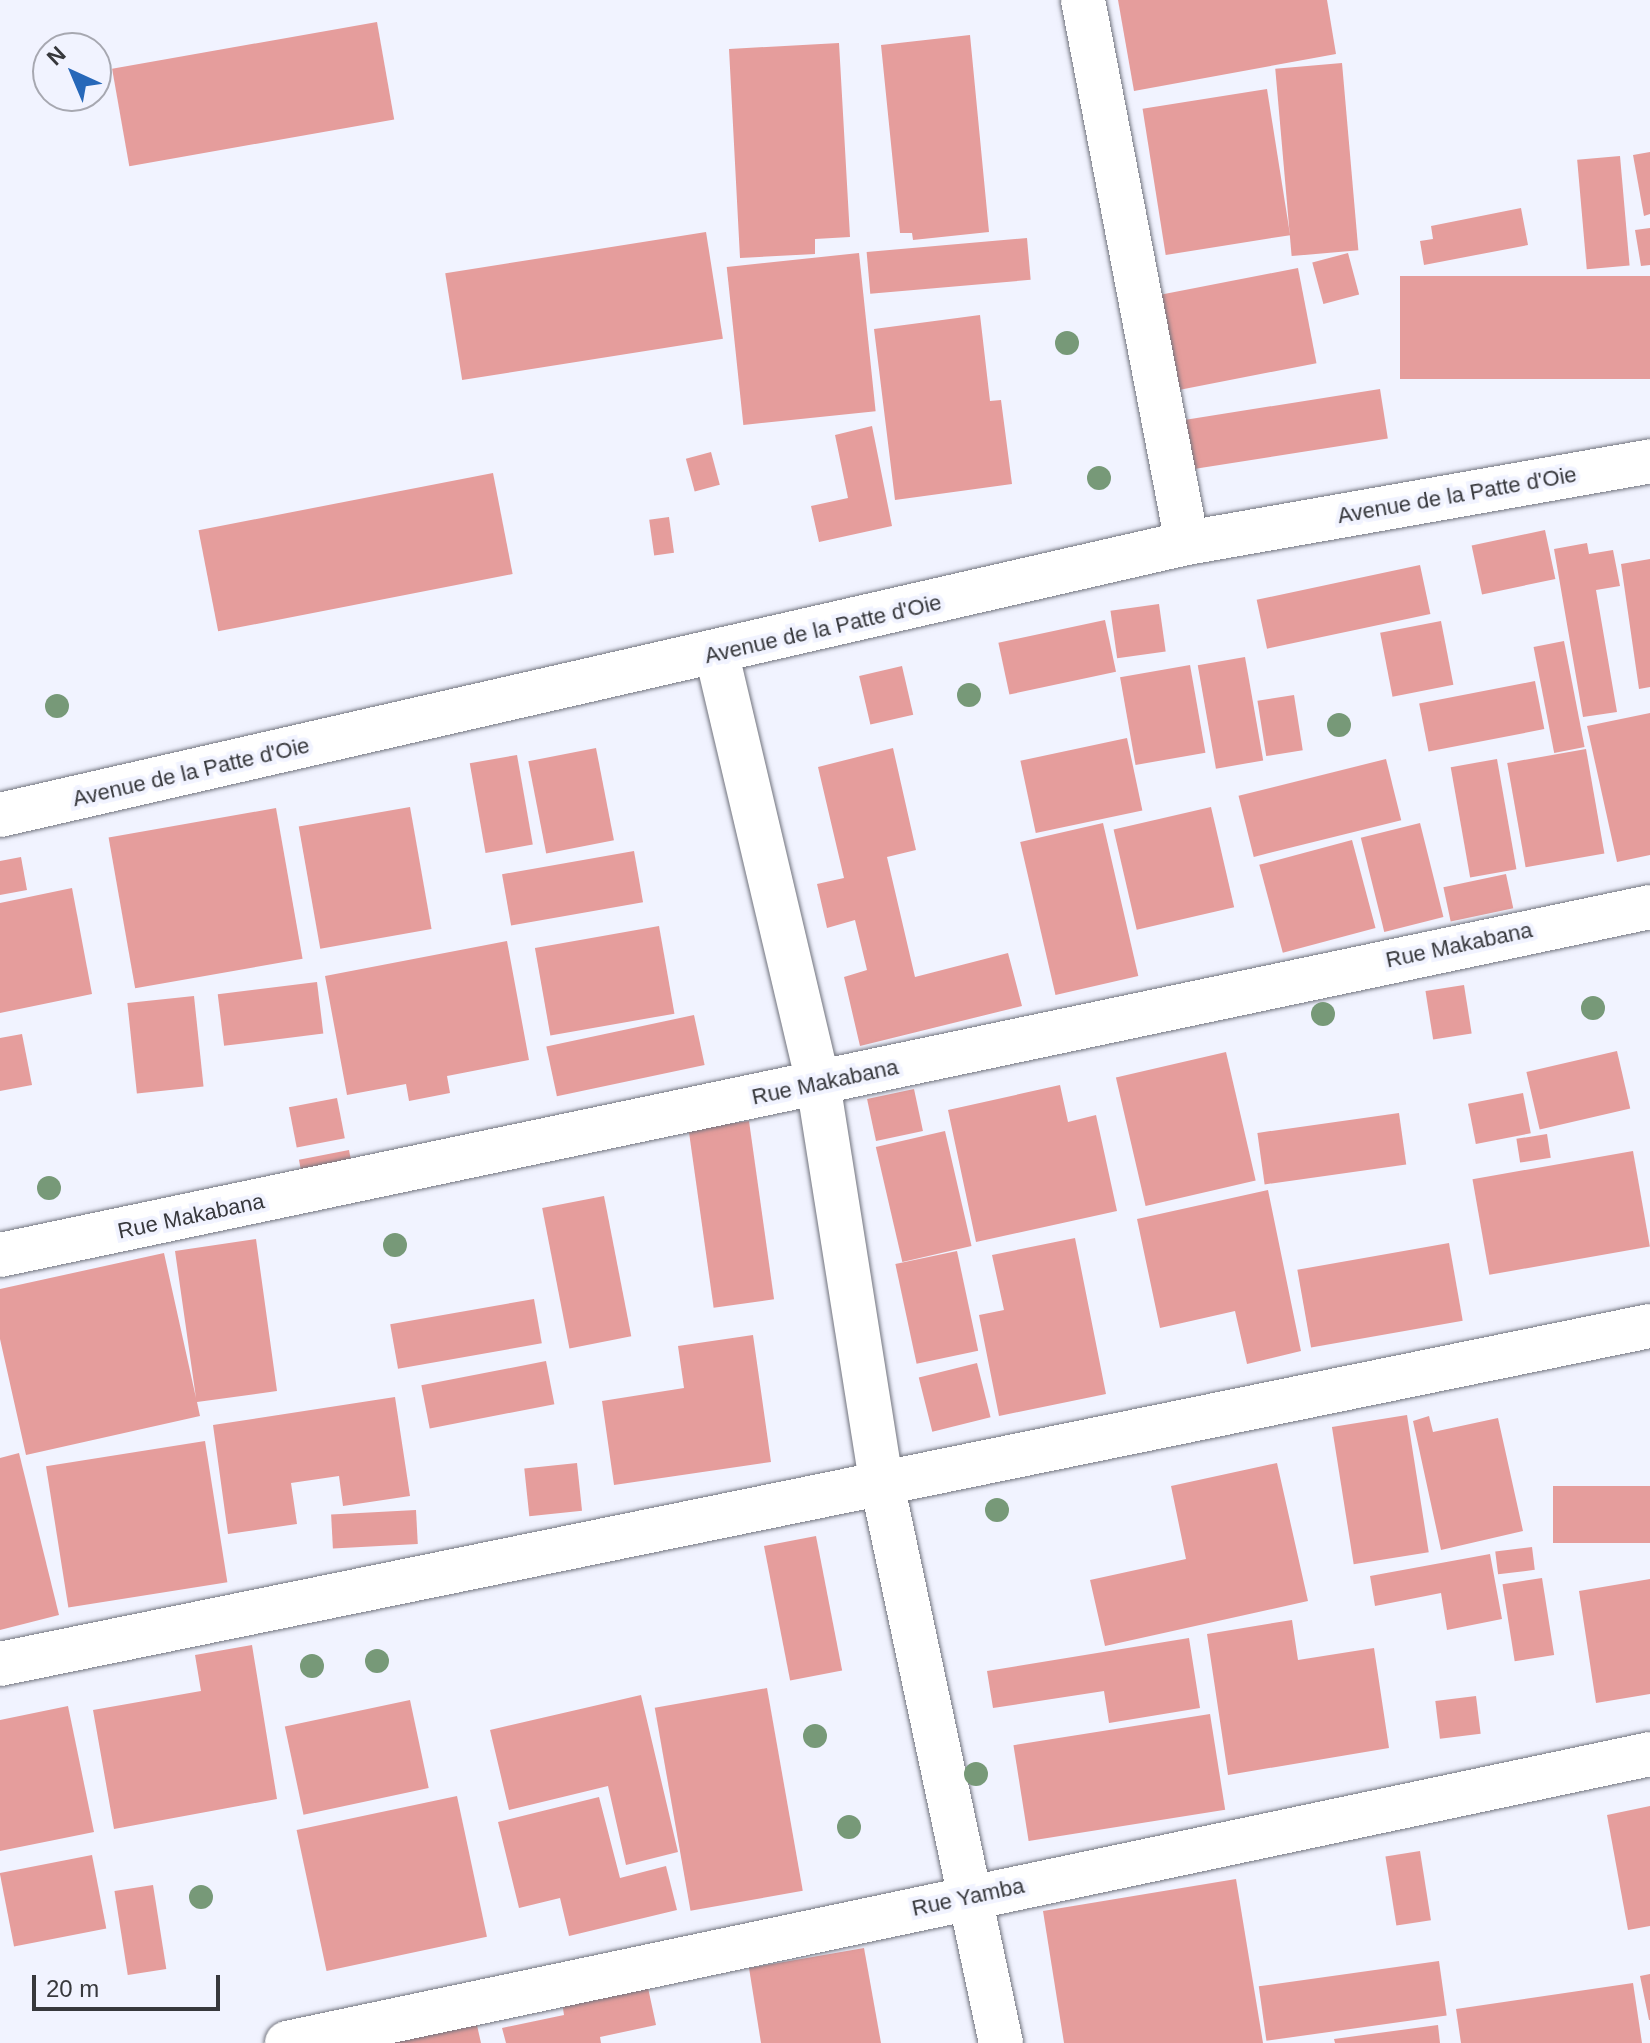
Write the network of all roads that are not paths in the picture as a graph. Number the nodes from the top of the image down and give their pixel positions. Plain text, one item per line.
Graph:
1 (1083, 0) edge
2 (1650, 461) edge
3 (1187, 543) junction
4 (717, 655) junction
5 (0, 815) edge
6 (1650, 907) edge
7 (818, 1083) junction
8 (0, 1255) edge
9 (1650, 1326) edge
10 (881, 1479) junction
11 (0, 1664) edge
12 (1650, 1754) edge
13 (973, 1896) junction
14 (287, 2043) edge
15 (1001, 2043) edge

1 - 3 street
2 - 3 street, Avenue de la Patte d'Oie
3 - 4 street, Avenue de la Patte d'Oie
4 - 5 street, Avenue de la Patte d'Oie
4 - 7 street
6 - 7 street, Rue Makabana
7 - 8 street, Rue Makabana
7 - 10 street
9 - 10 street
10 - 11 street
10 - 13 street
12 - 13 street, Rue Yamba
13 - 14 street, Rue Yamba
13 - 15 street

